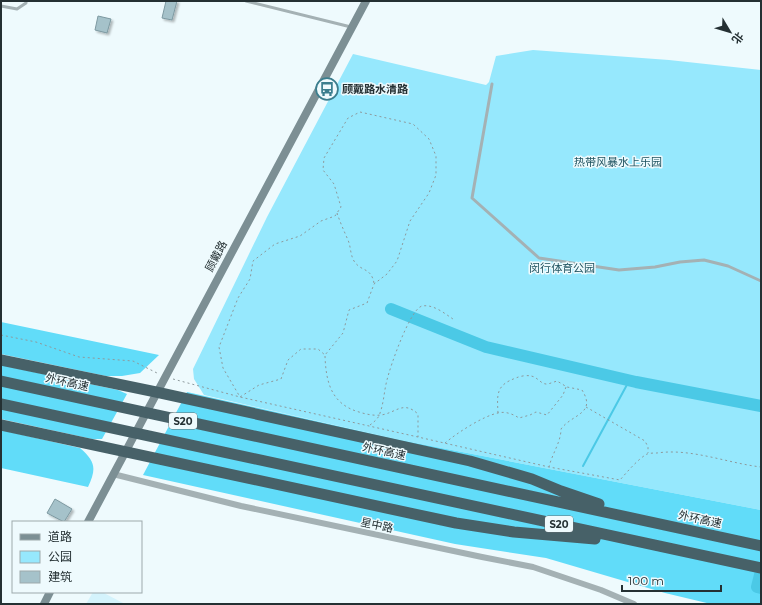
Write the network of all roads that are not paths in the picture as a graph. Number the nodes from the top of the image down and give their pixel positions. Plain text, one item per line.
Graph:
1 (26, 1) edge
2 (246, 1) edge
3 (366, 1) edge
4 (1, 6) edge
5 (352, 27) junction
6 (492, 84) dead end
7 (761, 282) edge
8 (1, 360) edge
9 (1, 381) edge
10 (156, 392) junction
11 (1, 404) edge
12 (1, 425) edge
13 (125, 451) junction
14 (113, 474) junction
15 (89, 521) edge
16 (684, 529) junction
17 (761, 546) edge
18 (679, 550) junction
19 (759, 568) edge
20 (50, 593) edge
21 (44, 604) edge
22 (634, 604) edge

1 - 4 lane
2 - 5 lane
3 - 5 main road, 顾戴路
5 - 10 main road, 顾戴路
6 - 7 lane
8 - 10 highway
9 - 16 highway, 外环高速 / S20
10 - 13 main road, 顾戴路
10 - 16 highway
11 - 18 highway, S20
12 - 13 highway
13 - 14 main road, 顾戴路
13 - 18 highway
14 - 15 main road, 顾戴路
14 - 22 street, 星中路
16 - 17 highway, 外环高速 / S20
18 - 19 highway, S20
20 - 21 main road

